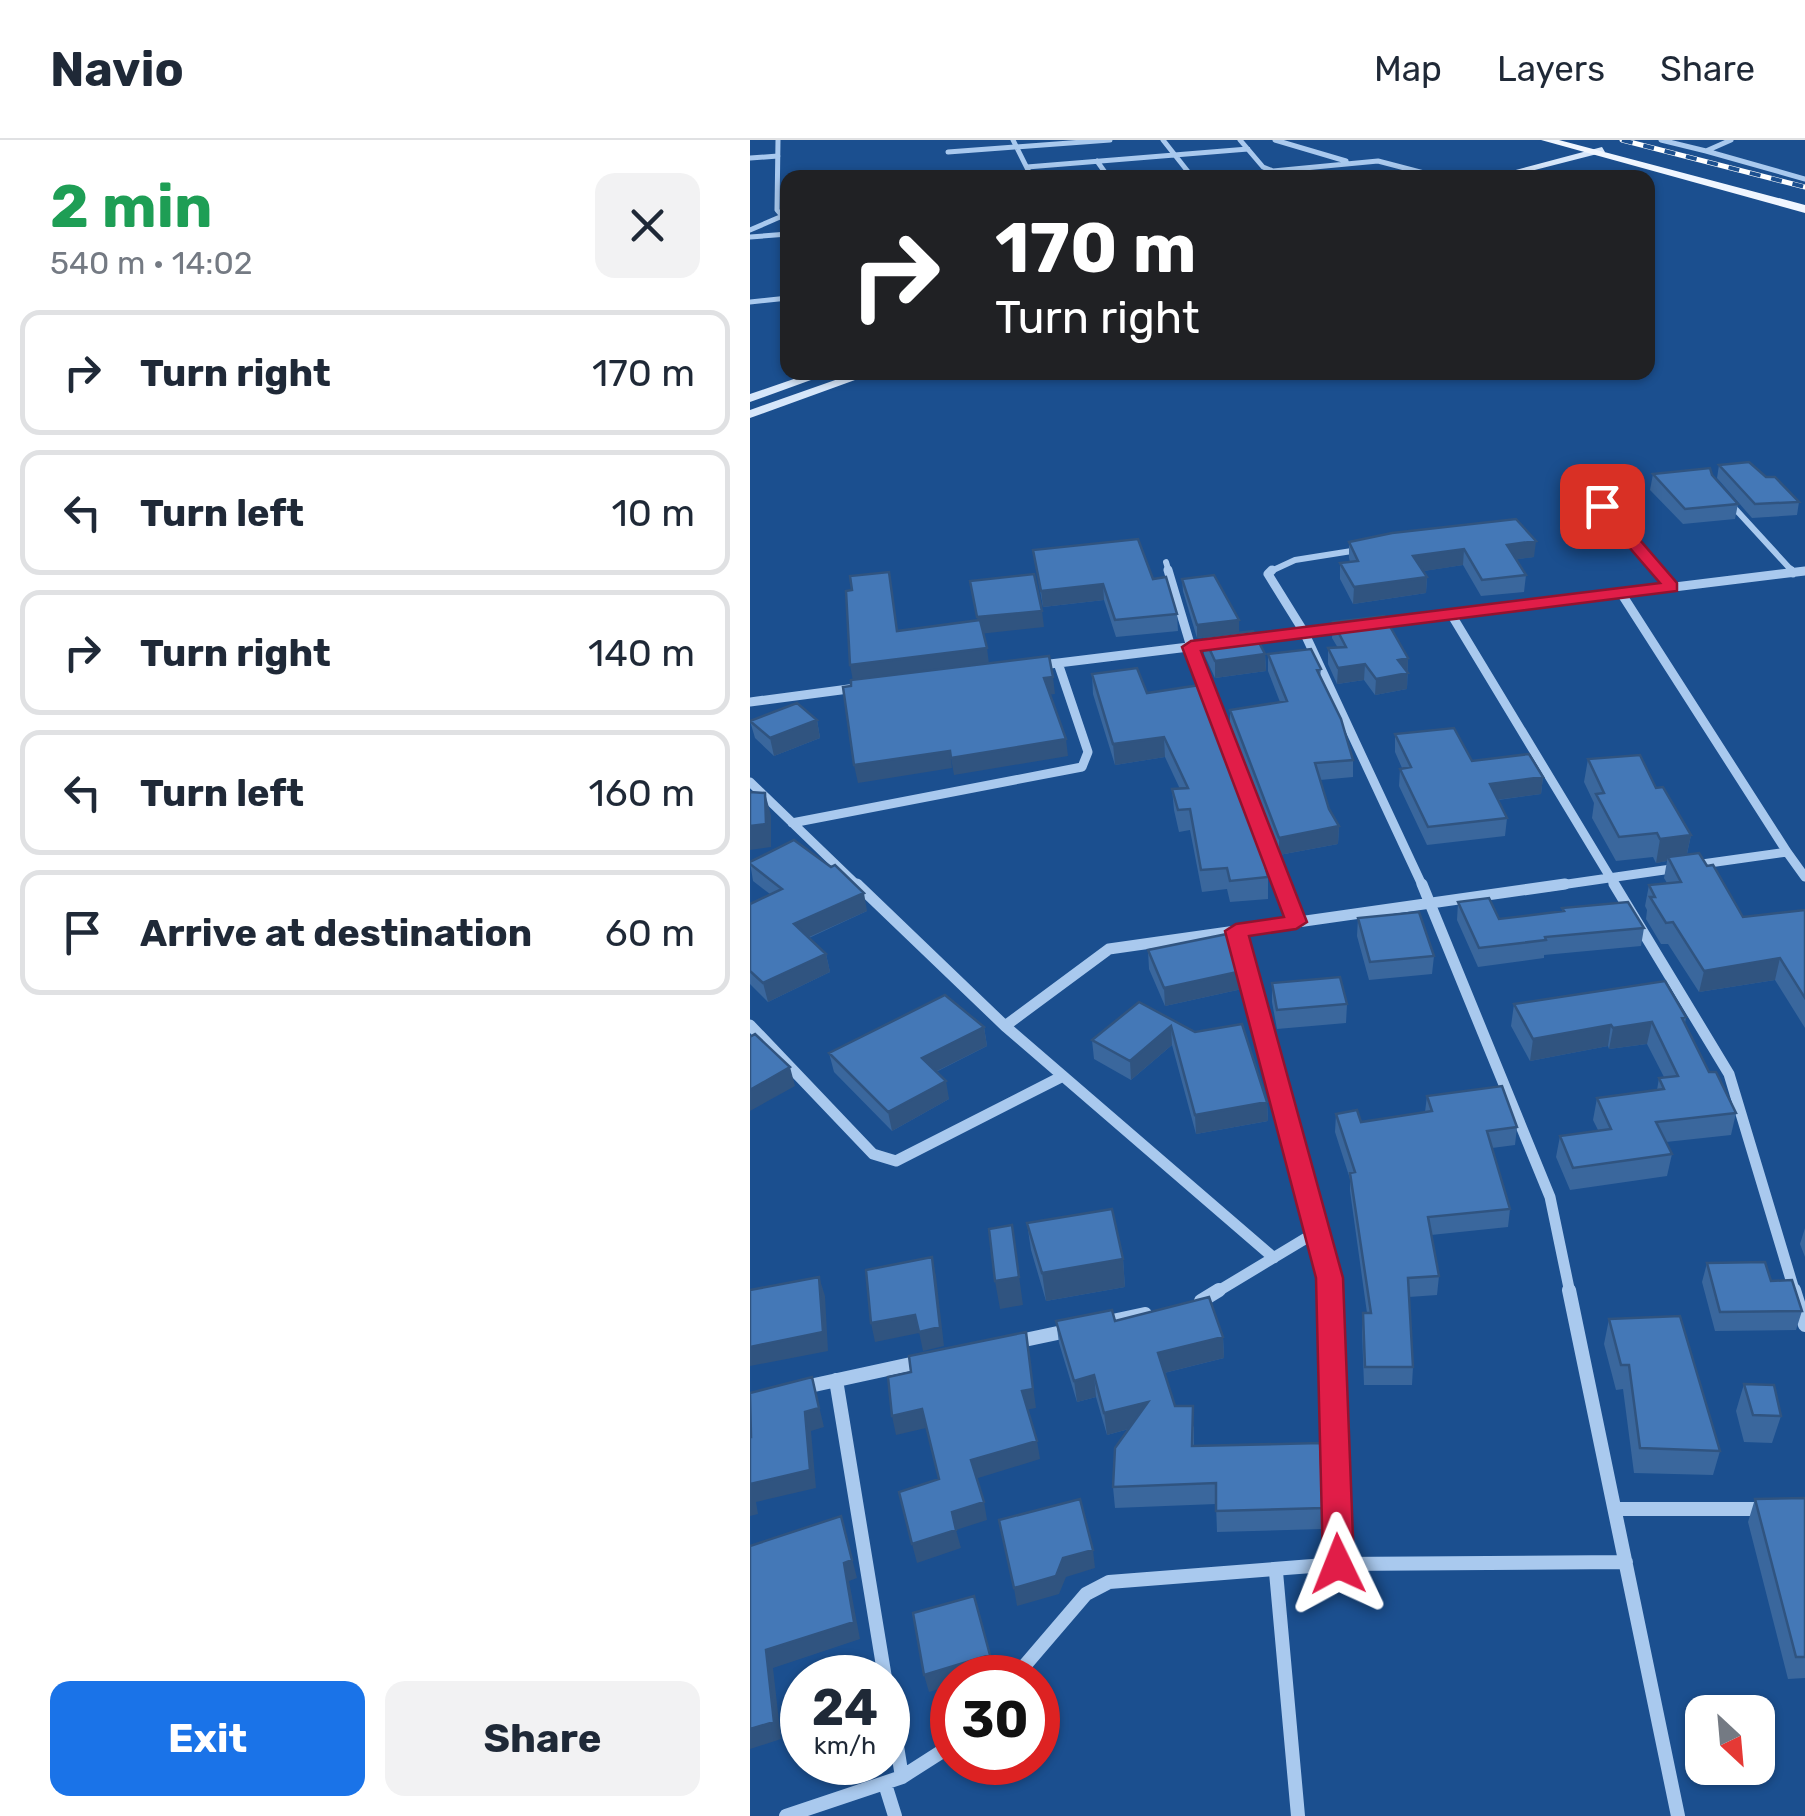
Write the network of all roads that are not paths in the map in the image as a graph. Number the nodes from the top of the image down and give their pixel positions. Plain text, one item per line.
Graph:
1 (778, 140) edge
2 (1110, 140) edge
3 (1163, 140) edge
4 (1240, 140) edge
5 (1275, 140) edge
6 (1546, 140) edge
7 (1564, 140) edge
8 (1661, 140) edge
9 (1732, 140) edge
10 (1015, 143) edge
11 (1248, 149) junction
12 (1706, 151) junction
13 (948, 152) dead end
14 (1607, 153) junction
15 (1175, 155) junction
16 (778, 156) junction
17 (750, 158) edge
18 (1097, 161) junction
19 (1352, 162) junction
20 (1026, 166) junction
21 (1028, 170) edge
22 (1103, 170) edge
23 (1187, 170) edge
24 (1414, 170) edge
25 (1527, 170) edge
26 (1556, 170) edge
27 (1805, 179) edge
28 (1805, 206) edge
29 (780, 217) joint
30 (750, 233) edge
31 (780, 234) edge
32 (780, 299) edge
33 (750, 302) edge
34 (803, 380) edge
35 (849, 380) edge
36 (750, 398) edge
37 (750, 414) edge
38 (1714, 486) edge
39 (1602, 506) dead end
40 (1369, 549) edge
41 (1166, 562) dead end
42 (1805, 572) edge
43 (1793, 573) junction
44 (1672, 587) junction
45 (1621, 593) junction
46 (1451, 614) junction
47 (1304, 632) junction
48 (1191, 647) junction
49 (1058, 663) junction
50 (1038, 666) edge
51 (865, 687) edge
52 (750, 702) edge
53 (750, 782) edge
54 (775, 806) junction
55 (762, 808) edge
56 (792, 823) junction
57 (1787, 852) junction
58 (1800, 864) edge
59 (1805, 877) edge
60 (1609, 878) junction
61 (1432, 903) junction
62 (1296, 922) junction
63 (1236, 931) junction
64 (750, 1025) edge
65 (1005, 1026) junction
66 (1062, 1076) junction
67 (1318, 1231) junction
68 (1274, 1258) junction
69 (1179, 1306) edge
70 (1160, 1310) edge
71 (1805, 1325) edge
72 (1007, 1343) edge
73 (931, 1360) edge
74 (836, 1380) junction
75 (784, 1392) edge
76 (1616, 1509) junction
77 (1786, 1509) edge
78 (858, 1518) junction
79 (840, 1524) edge
80 (1626, 1562) junction
81 (1338, 1564) junction
82 (1276, 1572) junction
83 (882, 1655) edge
84 (1035, 1655) edge
85 (882, 1785) edge
86 (885, 1785) edge
87 (786, 1816) edge
88 (895, 1816) edge
89 (1298, 1816) edge
90 (1678, 1816) edge

1 - 16 street
2 - 10 street
3 - 15 street
4 - 11 street
5 - 19 street
6 - 14 main road
7 - 14 main road
8 - 12 street
9 - 12 street
10 - 13 street
10 - 20 street
11 - 15 street
11 - 19 street
12 - 27 street
14 - 25 street
14 - 26 street
14 - 28 main road
15 - 18 street
15 - 23 street
16 - 17 street
16 - 29 street
18 - 20 street
18 - 22 street
19 - 24 street
20 - 21 street
29 - 30 street
30 - 31 street
32 - 33 street
34 - 36 street
35 - 37 street
38 - 43 street
39 - 44 street
40 - 47 street
41 - 48 street
42 - 43 street
43 - 44 street
44 - 45 street
45 - 46 street
45 - 57 street
46 - 47 street
46 - 60 street
47 - 48 street
47 - 61 street
48 - 49 street
48 - 62 street
49 - 50 street
49 - 56 street
51 - 52 street
53 - 54 street
54 - 55 street
54 - 56 street
56 - 65 street
57 - 58 street
57 - 60 street
58 - 59 street
60 - 61 street
60 - 71 street
61 - 62 street
61 - 76 street
62 - 63 street
63 - 65 street
63 - 67 street
64 - 66 street
65 - 66 street
66 - 68 street
67 - 68 street
67 - 81 street
68 - 69 street
70 - 72 street
73 - 74 street
74 - 75 street
74 - 78 street
76 - 77 street
76 - 80 street
78 - 79 street
78 - 83 street
80 - 81 street
80 - 90 street
81 - 82 street
82 - 84 street
82 - 89 street
85 - 87 street
86 - 88 street

